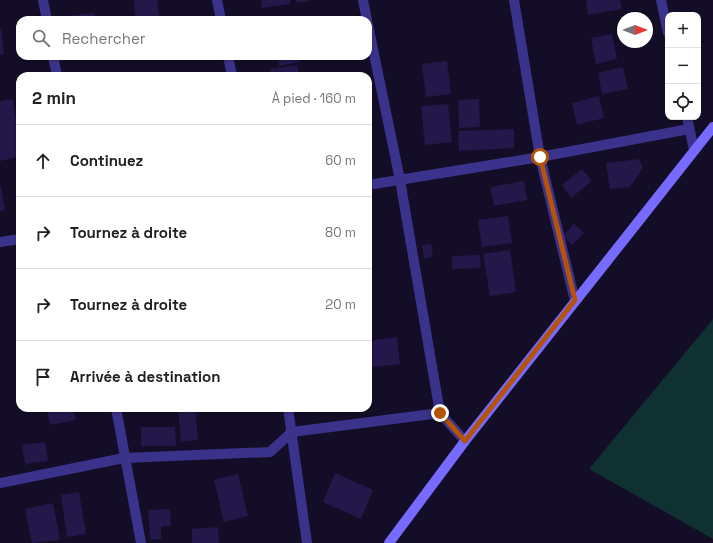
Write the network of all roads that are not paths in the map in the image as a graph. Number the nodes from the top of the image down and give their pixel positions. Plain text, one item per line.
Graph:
1 (43, 0) edge
2 (217, 0) edge
3 (363, 0) edge
4 (514, 0) edge
5 (661, 0) edge
6 (46, 16) edge
7 (220, 16) edge
8 (366, 16) edge
9 (665, 19) edge
10 (372, 44) edge
11 (54, 60) edge
12 (229, 60) edge
13 (56, 72) edge
14 (231, 72) edge
15 (688, 120) edge
16 (713, 127) edge
17 (689, 129) junction
18 (694, 150) junction
19 (540, 157) junction
20 (400, 180) junction
21 (372, 184) edge
22 (16, 240) edge
23 (0, 242) edge
24 (575, 300) junction
25 (117, 412) edge
26 (289, 412) edge
27 (440, 413) junction
28 (292, 432) junction
29 (465, 441) junction
30 (124, 458) junction
31 (0, 484) edge
32 (141, 543) edge
33 (307, 543) edge
34 (389, 543) edge

1 - 6 street
2 - 7 street
3 - 8 street
4 - 19 street
5 - 9 street
10 - 20 street
11 - 13 street
12 - 14 street
15 - 17 street
16 - 18 main road
17 - 18 street
17 - 19 street
18 - 24 main road
19 - 20 street
19 - 24 street
20 - 21 street
20 - 27 street
22 - 23 street
24 - 29 main road
25 - 30 street
26 - 28 street
27 - 28 street
27 - 29 street
28 - 30 street
28 - 33 street
29 - 34 main road
30 - 31 street
30 - 32 street

